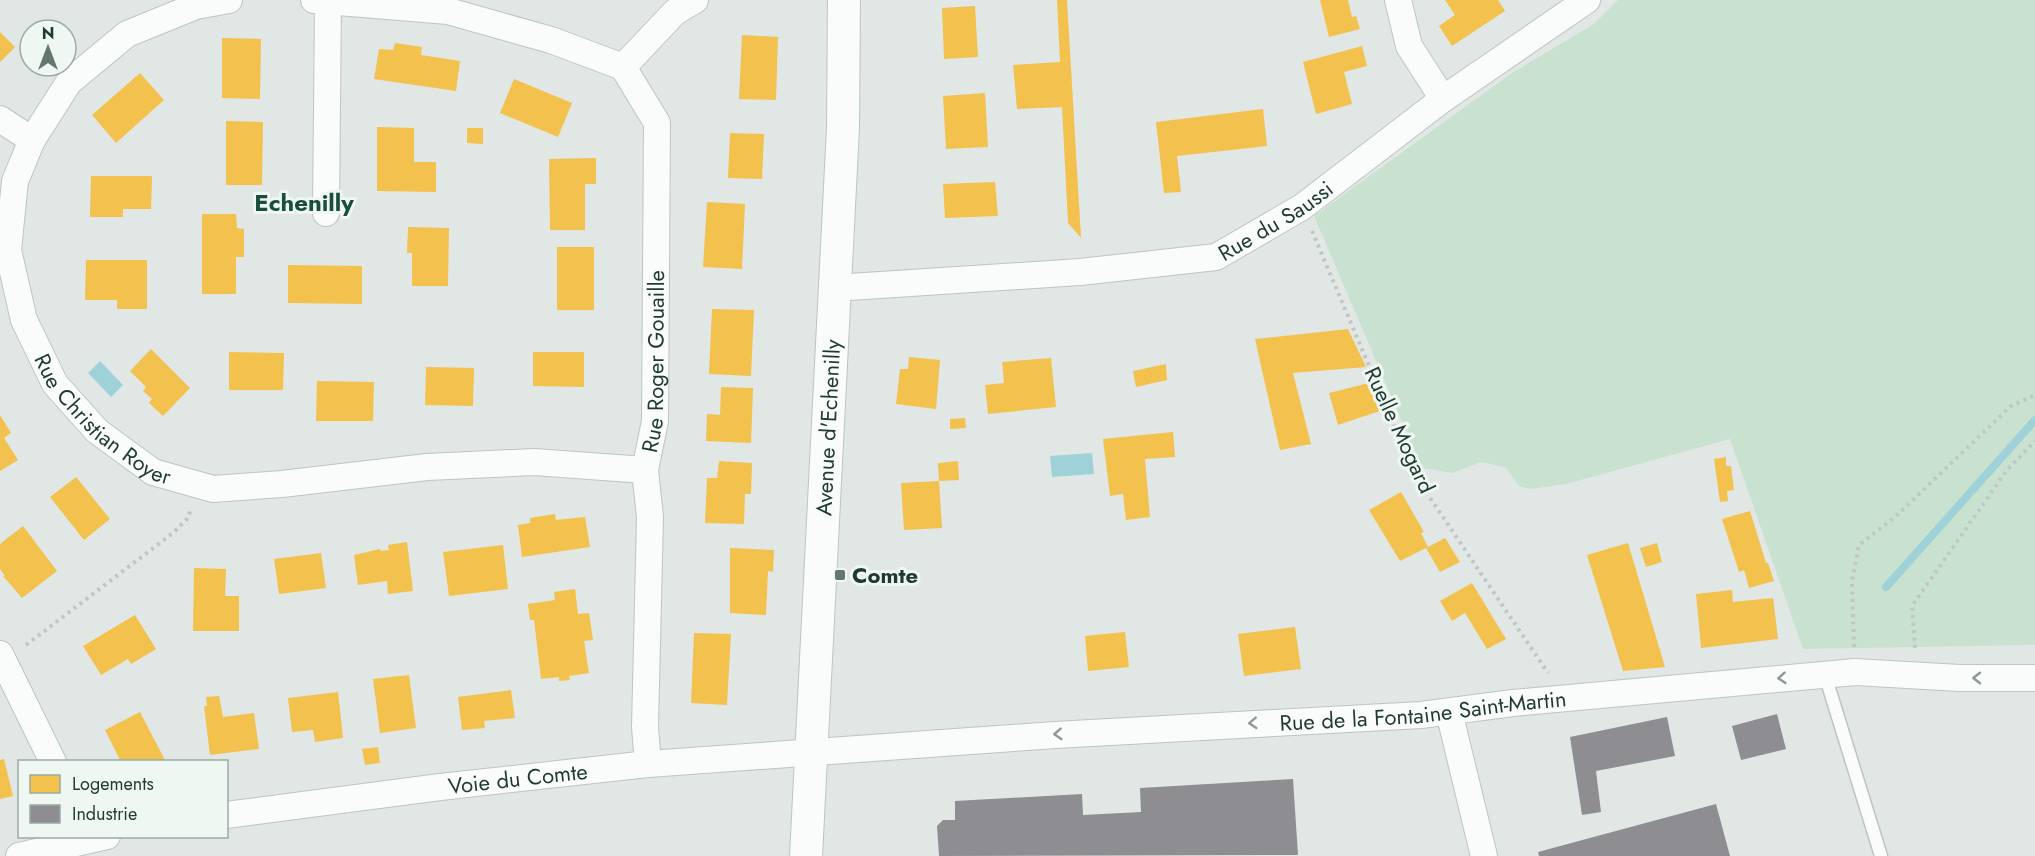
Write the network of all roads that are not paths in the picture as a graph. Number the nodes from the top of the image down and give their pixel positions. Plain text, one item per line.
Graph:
1 (229, 0) edge
2 (695, 0) edge
3 (844, 0) edge
4 (1398, 0) edge
5 (1587, 0) edge
6 (321, 1) edge
7 (624, 67) junction
8 (1443, 99) junction
9 (0, 119) edge
10 (32, 140) junction
11 (326, 213) dead end
12 (834, 288) junction
13 (645, 470) junction
14 (2, 658) edge
15 (1826, 675) junction
16 (2035, 678) edge
17 (1449, 712) junction
18 (811, 753) junction
19 (52, 760) edge
20 (648, 764) junction
21 (228, 815) edge
22 (96, 838) edge
23 (19, 856) edge
24 (806, 856) edge
25 (1484, 856) edge
26 (1881, 856) edge

1 - 10 street, Rue Christian Royer
2 - 7 street
3 - 12 street, Avenue d'Echenilly
4 - 8 street
5 - 8 street, Rue du Saussi
6 - 7 street
6 - 11 street
7 - 13 street, Rue Roger Gouaille
8 - 12 street, Rue du Saussi
9 - 10 street
10 - 13 street, Rue Christian Royer
12 - 18 street, Avenue d'Echenilly
13 - 20 street, Rue Roger Gouaille
14 - 19 street
16 -> 15 street, Rue de la Fontaine Saint-Martin
15 -> 17 street, Rue de la Fontaine Saint-Martin
15 - 26 lane
17 -> 18 street, Rue de la Fontaine Saint-Martin
17 - 25 street
18 - 20 street, Voie du Comte
18 - 24 street, Avenue d'Echenilly
20 - 21 street, Voie du Comte
22 - 23 street

